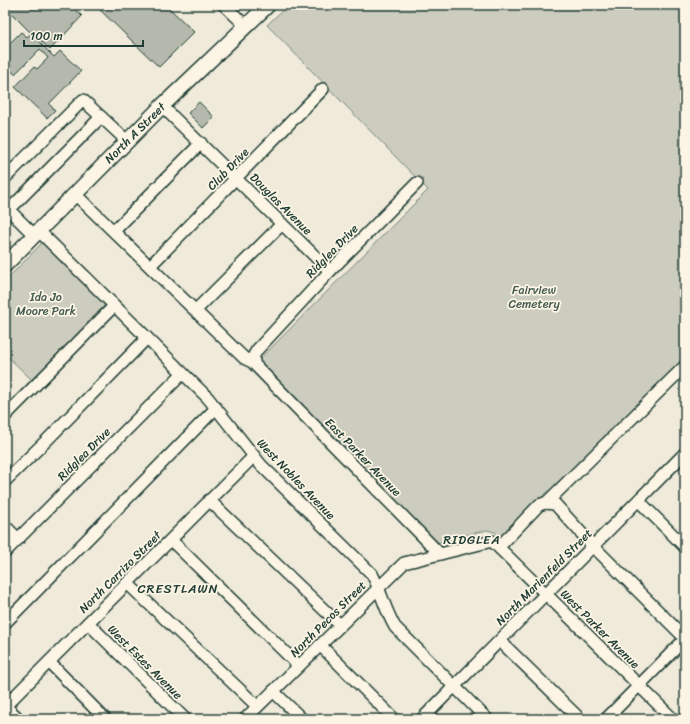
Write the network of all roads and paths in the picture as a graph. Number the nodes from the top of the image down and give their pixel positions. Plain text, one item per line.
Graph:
1 (224, 5) edge
2 (268, 5) edge
3 (246, 26) junction
4 (323, 89) dead end
5 (162, 106) junction
6 (101, 117) junction
7 (127, 141) junction
8 (201, 144) junction
9 (5, 178) edge
10 (237, 179) junction
11 (417, 183) dead end
12 (75, 194) junction
13 (7, 208) edge
14 (282, 224) junction
15 (114, 231) junction
16 (36, 233) junction
17 (5, 265) edge
18 (150, 266) junction
19 (330, 272) junction
20 (114, 306) junction
21 (196, 310) junction
22 (146, 338) junction
23 (254, 359) junction
24 (685, 366) edge
25 (182, 374) junction
26 (216, 408) junction
27 (5, 416) edge
28 (685, 454) edge
29 (254, 456) junction
30 (5, 481) edge
31 (209, 500) junction
32 (639, 501) junction
33 (546, 503) junction
34 (5, 526) edge
35 (18, 539) junction
36 (170, 540) junction
37 (495, 544) junction
38 (593, 546) junction
39 (685, 547) edge
40 (5, 552) edge
41 (440, 554) junction
42 (127, 583) junction
43 (379, 587) junction
44 (546, 594) junction
45 (5, 622) edge
46 (88, 623) junction
47 (340, 625) junction
48 (685, 638) edge
49 (500, 641) junction
50 (320, 645) junction
51 (49, 662) junction
52 (298, 666) junction
53 (639, 685) junction
54 (454, 687) junction
55 (273, 691) junction
56 (5, 706) edge
57 (257, 706) junction
58 (19, 719) edge
59 (105, 719) edge
60 (185, 719) edge
61 (245, 719) edge
62 (302, 719) edge
63 (394, 719) edge
64 (422, 719) edge
65 (487, 719) edge
66 (580, 719) edge
67 (606, 719) edge
68 (673, 719) edge

1 - 3 street
2 - 3 main road, North A Street
3 - 5 main road, North A Street
4 - 10 street, Club Drive
5 - 7 main road, North A Street
5 - 8 street, Douglas Avenue
6 - 7 street
6 - 9 street
6 - 13 street
7 - 12 main road, North A Street
8 - 10 street, Douglas Avenue
8 - 15 street
10 - 14 street, Douglas Avenue
10 - 18 street, Club Drive
11 - 19 street, Ridglea Drive
12 - 15 street
12 - 16 main road, North A Street
13 - 16 street, West Nobles Avenue
14 - 19 street, Douglas Avenue
14 - 21 street
15 - 18 street
16 - 17 main road, North A Street
16 - 20 street, West Nobles Avenue
18 - 21 street
19 - 23 street, Ridglea Drive
20 - 22 street, West Nobles Avenue
20 - 27 street
21 - 23 street
22 - 25 street, West Nobles Avenue
22 - 30 street
23 - 41 street, East Parker Avenue
24 - 33 street
25 - 26 street, West Nobles Avenue
25 - 35 street, Ridglea Drive
26 - 29 street, West Nobles Avenue
26 - 45 street
28 - 32 street, North Marienfeld Street
29 - 31 street, North Carrizo Street
29 - 43 street, West Nobles Avenue
31 - 36 street, North Carrizo Street
31 - 47 street
32 - 38 street, North Marienfeld Street
32 - 39 street
33 - 37 street
33 - 38 street
34 - 35 street
35 - 40 street, Ridglea Drive
36 - 42 street, North Carrizo Street
36 - 52 street
37 - 41 street
37 - 44 street, West Parker Avenue
38 - 44 street, North Marienfeld Street
38 - 48 street
41 - 43 street, North Pecos Street
42 - 46 street, North Carrizo Street
42 - 57 street
43 - 47 street, North Pecos Street
43 - 54 street, West Nobles Avenue
44 - 49 street, North Marienfeld Street
44 - 53 street, West Parker Avenue
46 - 51 street, North Carrizo Street
46 - 60 street, West Estes Avenue
47 - 50 street, North Pecos Street
48 - 53 street
49 - 54 street, North Marienfeld Street
49 - 66 street
50 - 52 street, North Pecos Street
50 - 63 street
51 - 56 street, North Carrizo Street
51 - 59 street
52 - 55 street, North Pecos Street
53 - 67 street
53 - 68 street, West Parker Avenue
54 - 64 street, North Marienfeld Street
54 - 65 street, West Nobles Avenue
55 - 57 street, North Pecos Street
55 - 62 street
56 - 58 street
57 - 61 street, North Pecos Street

